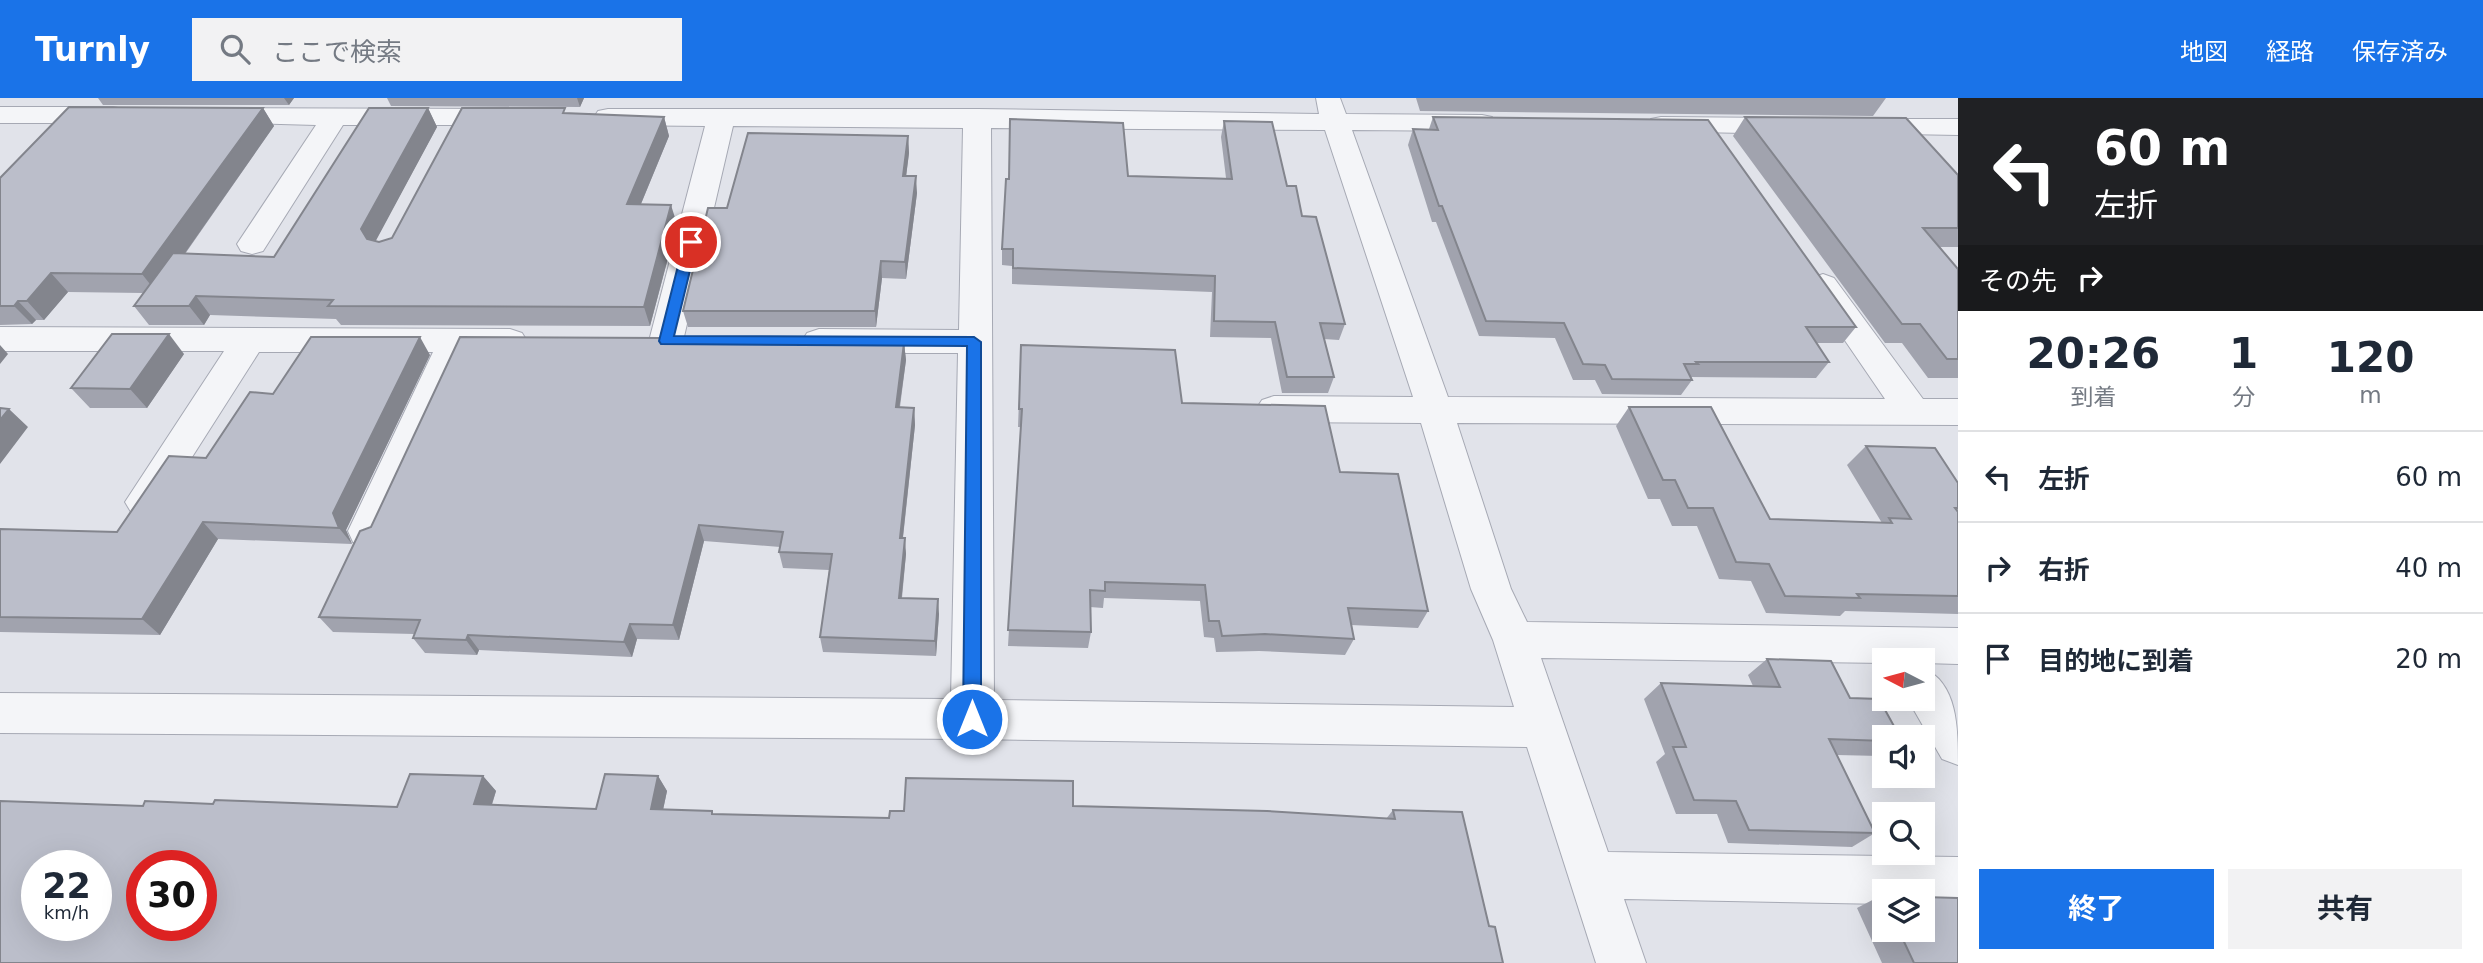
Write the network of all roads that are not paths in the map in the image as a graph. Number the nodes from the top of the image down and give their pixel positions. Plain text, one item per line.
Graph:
1 (1732, 98) edge
2 (655, 108) edge
3 (317, 110) edge
4 (1332, 110) edge
5 (0, 115) edge
6 (72, 115) junction
7 (140, 115) edge
8 (194, 116) edge
9 (541, 117) edge
10 (583, 117) edge
11 (721, 117) junction
12 (977, 117) junction
13 (1502, 124) edge
14 (1640, 125) edge
15 (1709, 126) junction
16 (1753, 126) junction
17 (1958, 127) edge
18 (45, 144) edge
19 (1733, 159) edge
20 (252, 244) dead end
21 (1804, 258) edge
22 (0, 339) edge
23 (249, 340) junction
24 (456, 341) junction
25 (535, 341) edge
26 (666, 341) edge
27 (787, 341) edge
28 (974, 342) junction
29 (1241, 409) edge
30 (1435, 410) junction
31 (1913, 412) junction
32 (1958, 412) edge
33 (135, 515) edge
34 (367, 531) edge
35 (1514, 640) junction
36 (1958, 646) edge
37 (1936, 648) edge
38 (1872, 651) edge
39 (1936, 709) edge
40 (0, 713) edge
41 (972, 719) junction
42 (1541, 727) junction
43 (1958, 746) edge
44 (1591, 875) junction
45 (1958, 881) edge
46 (1621, 963) edge

1 - 16 street
2 - 10 street
2 - 11 street
3 - 8 street
3 - 9 street
3 - 20 street
4 - 12 street
4 - 13 street
4 - 30 street
5 - 6 street
6 - 7 street
6 - 18 street
11 - 12 street
11 - 26 street
12 - 28 street
14 - 15 street
15 - 16 street
15 - 19 street
16 - 17 street
21 - 31 street
22 - 23 street
23 - 24 street
23 - 33 street
24 - 25 street
24 - 34 street
27 - 28 street
28 - 41 street
29 - 30 street
30 - 31 street
30 - 35 street
31 - 32 street
35 - 38 street
35 - 42 street
36 - 37 street
39 - 43 street
40 - 41 street
41 - 42 street
42 - 44 street
44 - 45 street
44 - 46 street

